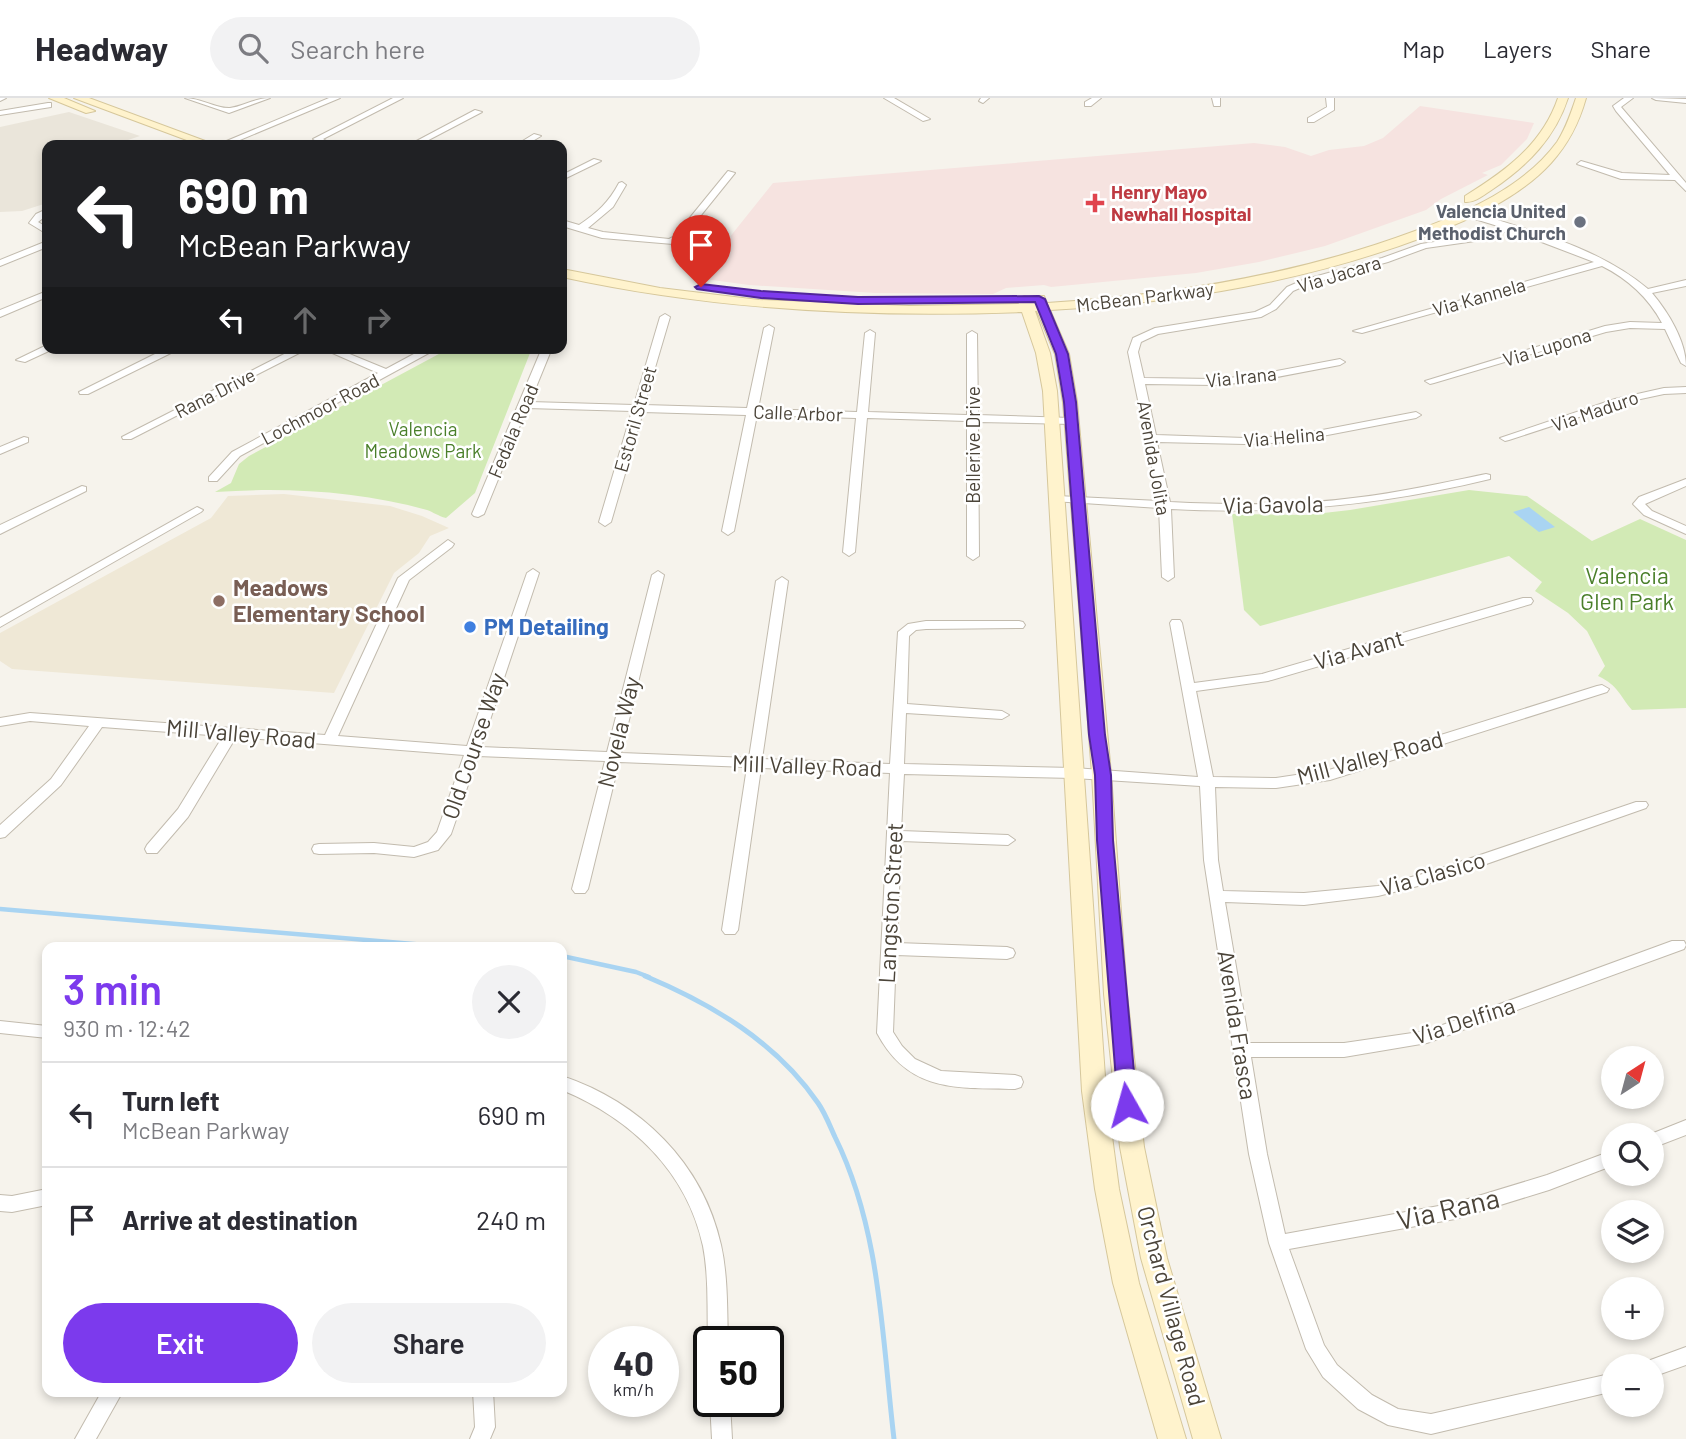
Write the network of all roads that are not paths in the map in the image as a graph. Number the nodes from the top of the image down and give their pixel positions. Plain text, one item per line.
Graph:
1 (79, 98) edge
2 (189, 98) edge
3 (265, 98) edge
4 (336, 98) edge
5 (399, 98) edge
6 (888, 98) edge
7 (1097, 98) edge
8 (1330, 98) edge
9 (1563, 98) edge
10 (1581, 98) edge
11 (1629, 98) edge
12 (1657, 98) edge
13 (51, 101) edge
14 (1686, 101) edge
15 (1088, 104) dead end
16 (478, 112) dead end
17 (0, 113) edge
18 (926, 119) dead end
19 (1311, 120) dead end
20 (537, 136) dead end
21 (168, 140) edge
22 (196, 140) edge
23 (233, 140) edge
24 (319, 140) edge
25 (424, 140) edge
26 (529, 140) edge
27 (597, 161) dead end
28 (1581, 164) dead end
29 (731, 173) dead end
30 (567, 176) edge
31 (1678, 178) junction
32 (622, 186) dead end
33 (1686, 188) edge
34 (1468, 214) junction
35 (42, 215) edge
36 (567, 225) edge
37 (1508, 228) junction
38 (42, 229) edge
39 (579, 229) junction
40 (42, 246) edge
41 (1601, 262) junction
42 (0, 263) edge
43 (567, 264) edge
44 (567, 274) edge
45 (1686, 283) edge
46 (1646, 292) junction
47 (761, 295) junction
48 (42, 296) edge
49 (730, 300) junction
50 (1041, 303) junction
51 (1026, 305) junction
52 (0, 314) edge
53 (665, 317) dead end
54 (1666, 326) junction
55 (769, 328) dead end
56 (1358, 331) dead end
57 (870, 333) dead end
58 (972, 334) dead end
59 (1137, 340) joint
60 (42, 350) edge
61 (163, 354) edge
62 (292, 354) edge
63 (340, 354) edge
64 (422, 354) edge
65 (545, 354) edge
66 (21, 360) dead end
67 (1340, 362) dead end
68 (1686, 363) edge
69 (386, 373) junction
70 (1430, 381) dead end
71 (1140, 382) junction
72 (1686, 390) edge
73 (84, 392) dead end
74 (524, 405) junction
75 (638, 409) junction
76 (752, 412) junction
77 (861, 415) junction
78 (1416, 415) dead end
79 (972, 419) junction
80 (1062, 421) junction
81 (127, 437) dead end
82 (1150, 438) junction
83 (1504, 438) dead end
84 (24, 440) dead end
85 (0, 451) edge
86 (1486, 477) dead end
87 (213, 479) dead end
88 (1686, 482) edge
89 (82, 489) dead end
90 (1067, 499) junction
91 (1165, 503) junction
92 (197, 510) dead end
93 (478, 514) dead end
94 (605, 522) dead end
95 (0, 530) edge
96 (1686, 530) edge
97 (728, 531) dead end
98 (448, 544) dead end
99 (849, 552) dead end
100 (973, 556) dead end
101 (533, 573) dead end
102 (658, 575) dead end
103 (1168, 577) dead end
104 (782, 581) dead end
105 (1527, 601) dead end
106 (0, 623) edge
107 (1176, 623) dead end
108 (1019, 625) dead end
109 (1188, 688) junction
110 (1602, 689) dead end
111 (901, 708) junction
112 (1002, 715) dead end
113 (0, 722) edge
114 (99, 722) junction
115 (232, 732) junction
116 (329, 741) junction
117 (471, 751) junction
118 (613, 758) junction
119 (754, 763) junction
120 (898, 769) junction
121 (1074, 773) junction
122 (1103, 775) junction
123 (1206, 782) junction
124 (1641, 805) dead end
125 (0, 833) edge
126 (894, 836) junction
127 (1008, 840) dead end
128 (152, 849) dead end
129 (319, 849) dead end
130 (580, 889) dead end
131 (1216, 896) junction
132 (730, 930) dead end
133 (1678, 945) dead end
134 (888, 949) junction
135 (1007, 953) dead end
136 (0, 1027) edge
137 (42, 1031) edge
138 (1241, 1050) junction
139 (1015, 1082) dead end
140 (567, 1085) edge
141 (1686, 1127) edge
142 (1664, 1136) edge
143 (1601, 1162) edge
144 (42, 1198) edge
145 (0, 1203) edge
146 (1278, 1243) junction
147 (717, 1326) edge
148 (1686, 1356) edge
149 (1664, 1364) edge
150 (1601, 1385) edge
151 (110, 1397) edge
152 (483, 1397) edge
153 (721, 1417) edge
154 (85, 1439) edge
155 (480, 1439) edge
156 (722, 1439) edge
157 (1172, 1439) edge
158 (1207, 1439) edge

1 - 22 main road
2 - 3 street
4 - 23 street
5 - 24 street
6 - 18 street
7 - 15 street
8 - 19 street
9 - 50 main road, McBean Parkway
10 - 34 main road, McBean Parkway
11 - 31 street
12 - 14 street
13 - 17 street
13 - 21 main road
16 - 25 street
20 - 26 street
27 - 30 street
28 - 31 street
29 - 39 street
31 - 33 street
32 - 39 street
34 - 37 street
34 - 50 main road, McBean Parkway
35 - 38 street
36 - 39 street
37 - 41 street
37 - 59 street, Via Jacara
40 - 42 street
41 - 46 street
41 - 56 street, Via Kannela
43 - 47 main road, McBean Parkway
44 - 49 main road, McBean Parkway
45 - 46 street
46 - 54 street
47 - 49 main road
47 - 51 main road, McBean Parkway
48 - 52 street
49 - 51 main road, McBean Parkway
50 - 51 main road, McBean Parkway
50 - 80 main road, Orchard Village Road
51 - 80 main road, Orchard Village Road
53 - 75 street, Estoril Street
54 - 68 street
54 - 70 street, Via Lupona
55 - 76 street
57 - 77 street
58 - 79 street, Bellerive Drive
59 - 71 street, Avenida Jolita
60 - 66 street
61 - 73 street
62 - 81 street, Rana Drive
63 - 69 street
64 - 69 street, Lochmoor Road
65 - 74 street, Fedala Road
67 - 71 street, Via Irana
69 - 87 street, Lochmoor Road
71 - 82 street, Avenida Jolita
72 - 83 street, Via Maduro
74 - 75 street, Calle Arbor
74 - 93 street, Fedala Road
75 - 76 street, Calle Arbor
75 - 94 street, Estoril Street
76 - 77 street, Calle Arbor
76 - 97 street
77 - 79 street, Calle Arbor
77 - 99 street
78 - 82 street, Via Helina
79 - 80 street, Calle Arbor
79 - 100 street, Bellerive Drive
80 - 90 main road, Orchard Village Road
82 - 91 street, Avenida Jolita
84 - 85 street
86 - 91 street, Via Gavola
88 - 96 street
89 - 95 street
90 - 91 street, Via Gavola
90 - 121 main road, Orchard Village Road
90 - 122 main road, Orchard Village Road
91 - 103 street, Avenida Jolita
92 - 106 street
98 - 116 street
101 - 117 street, Old Course Way
102 - 118 street, Novela Way
104 - 119 street
105 - 109 street, Via Avant
107 - 109 street, Avenida Frasca
108 - 111 street, Langston Street
109 - 123 street, Avenida Frasca
110 - 123 street, Mill Valley Road
111 - 112 street
111 - 120 street, Langston Street
113 - 114 street, Mill Valley Road
114 - 115 street, Mill Valley Road
114 - 125 street
115 - 116 street, Mill Valley Road
115 - 128 street
116 - 117 street, Mill Valley Road
117 - 118 street, Mill Valley Road
117 - 129 street, Old Course Way
118 - 119 street, Mill Valley Road
118 - 130 street, Novela Way
119 - 120 street, Mill Valley Road
119 - 132 street
120 - 121 street, Mill Valley Road
120 - 126 street, Langston Street
121 - 122 street, Mill Valley Road
121 - 157 main road, Orchard Village Road
122 - 123 street, Mill Valley Road
122 - 158 main road, Orchard Village Road
123 - 131 street, Avenida Frasca
124 - 131 street, Via Clasico
126 - 127 street
126 - 134 street, Langston Street
131 - 138 street, Avenida Frasca
133 - 138 street, Via Delfina
134 - 135 street
134 - 139 street, Langston Street
136 - 137 street
138 - 146 street, Avenida Frasca
140 - 147 street
141 - 142 street
143 - 146 street, Via Rana
144 - 145 street
146 - 150 street, Avenida Frasca
148 - 149 street
151 - 154 street
152 - 155 street
153 - 156 street

